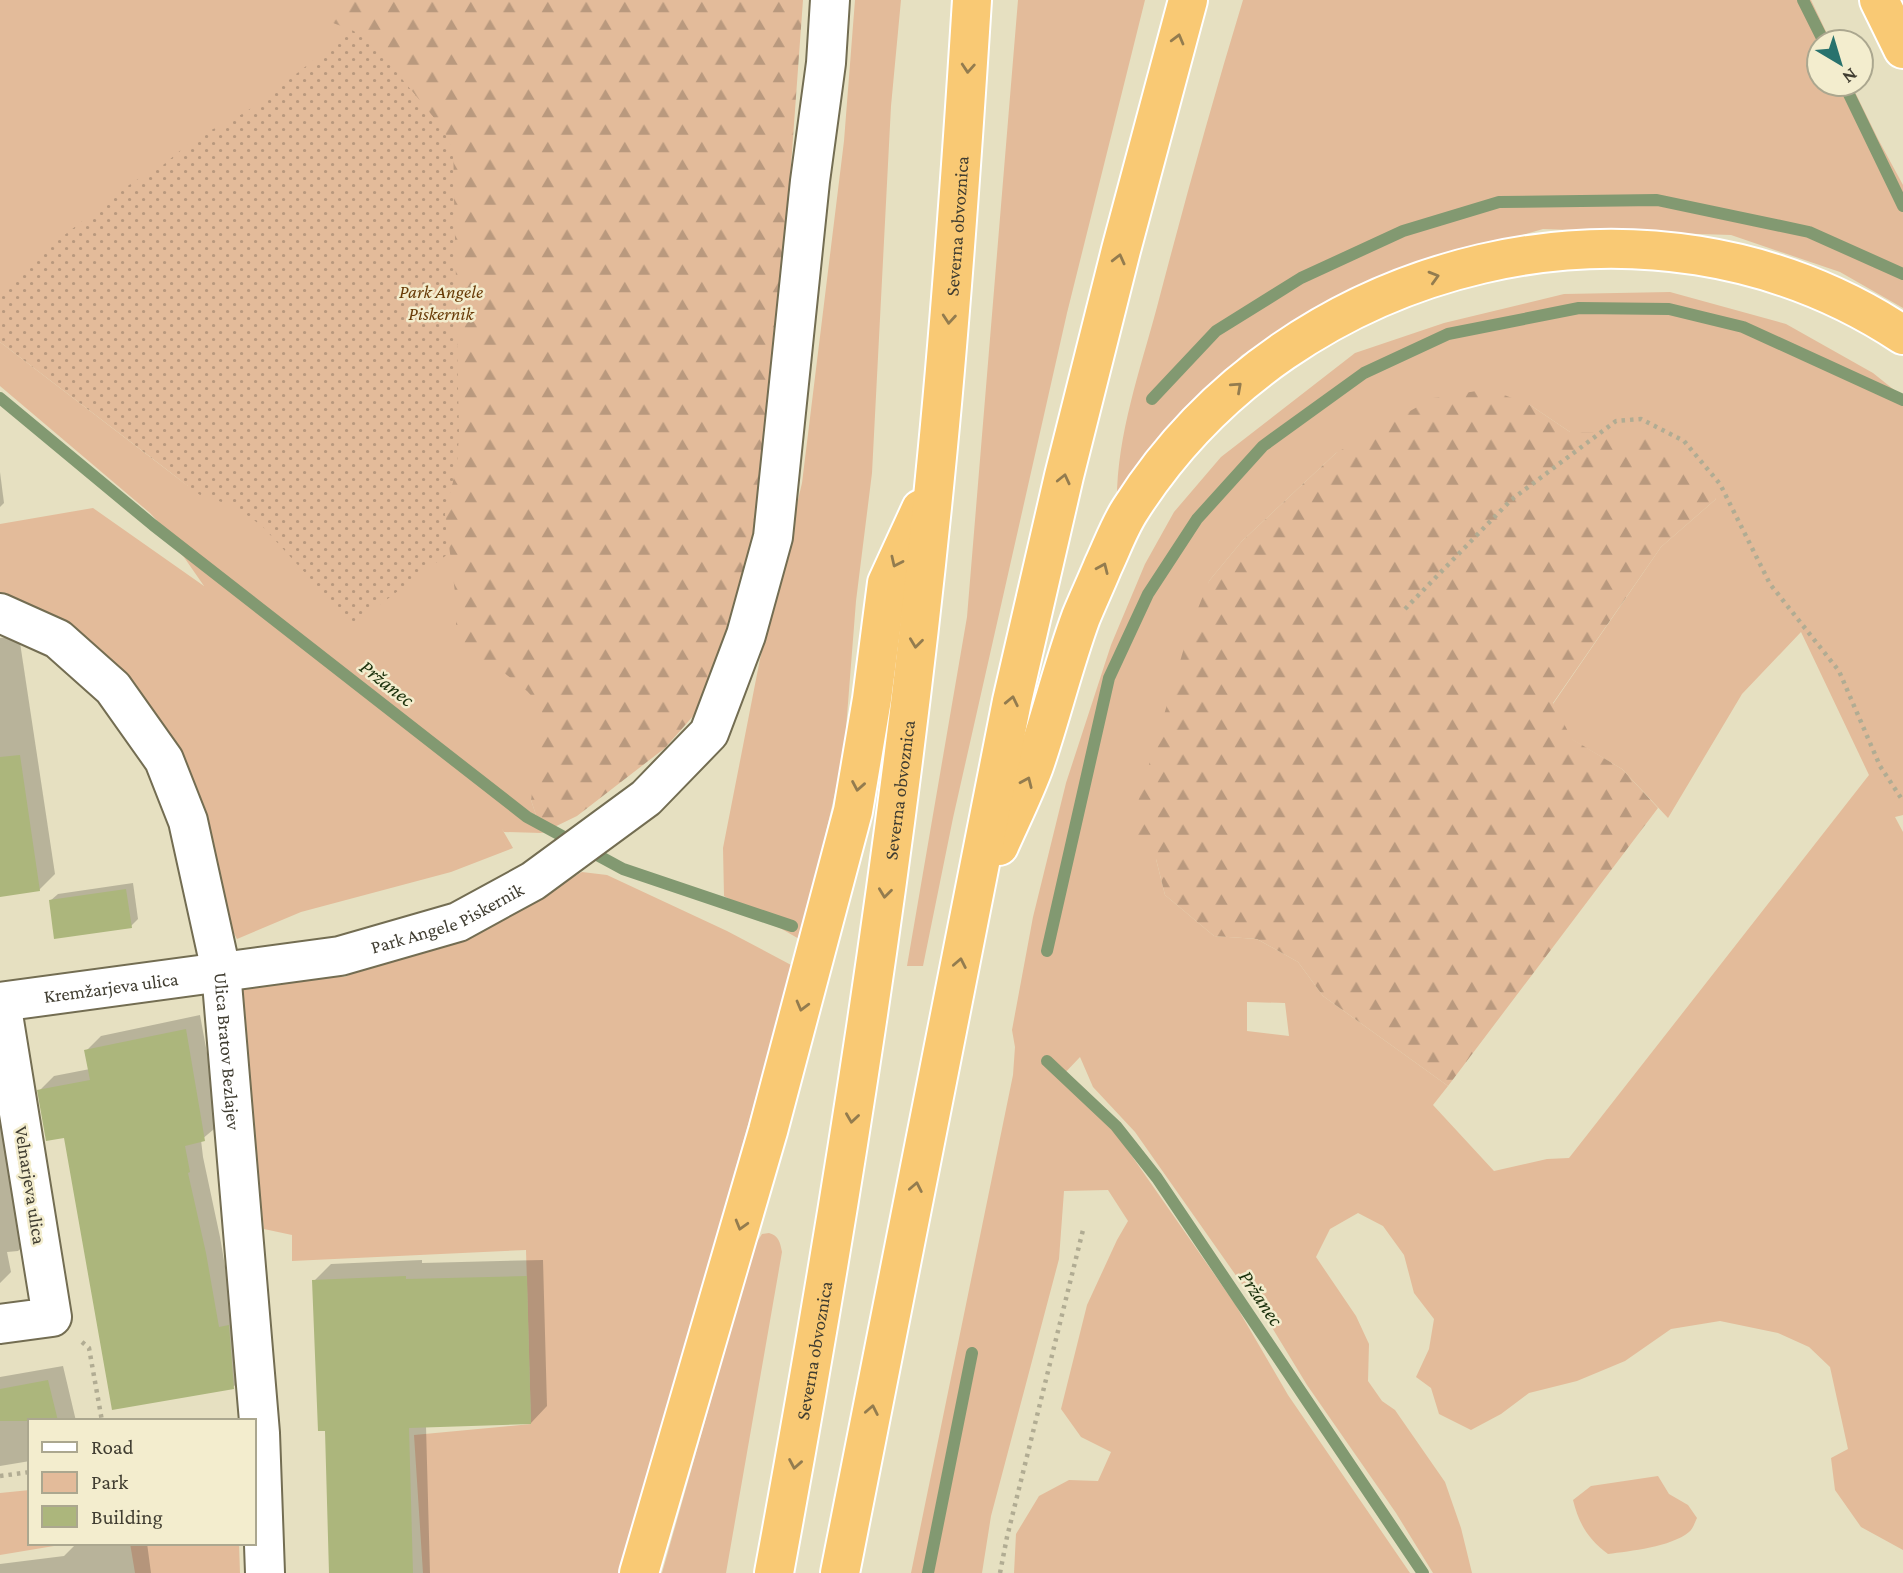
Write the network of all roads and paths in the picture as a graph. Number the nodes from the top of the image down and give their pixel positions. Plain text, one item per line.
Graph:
1 (830, 0) edge
2 (972, 0) edge
3 (1188, 0) edge
4 (1879, 0) edge
5 (1903, 49) edge
6 (1903, 335) edge
7 (935, 478) junction
8 (1405, 609) dead end
9 (0, 613) edge
10 (1903, 801) edge
11 (970, 912) junction
12 (221, 971) junction
13 (1, 1002) edge
14 (1083, 1230) dead end
15 (52, 1317) junction
16 (0, 1324) edge
17 (102, 1419) edge
18 (28, 1472) edge
19 (0, 1476) edge
20 (265, 1573) edge
21 (639, 1573) edge
22 (774, 1573) edge
23 (840, 1573) edge
24 (1000, 1573) edge

1 - 12 street, Park Angele Piskernik
2 -> 7 highway, Severna obvoznica
11 -> 3 highway
4 - 5 highway
11 -> 6 highway
7 -> 21 highway
7 -> 22 highway, Severna obvoznica
8 - 10 path
9 - 12 street, Ulica Bratov Bezlajev
23 -> 11 highway
12 - 13 street, Kremžarjeva ulica
12 - 20 street, Ulica Bratov Bezlajev
13 - 15 street, Velnarjeva ulica
14 - 24 path
15 - 16 street
15 - 17 path
18 - 19 path

